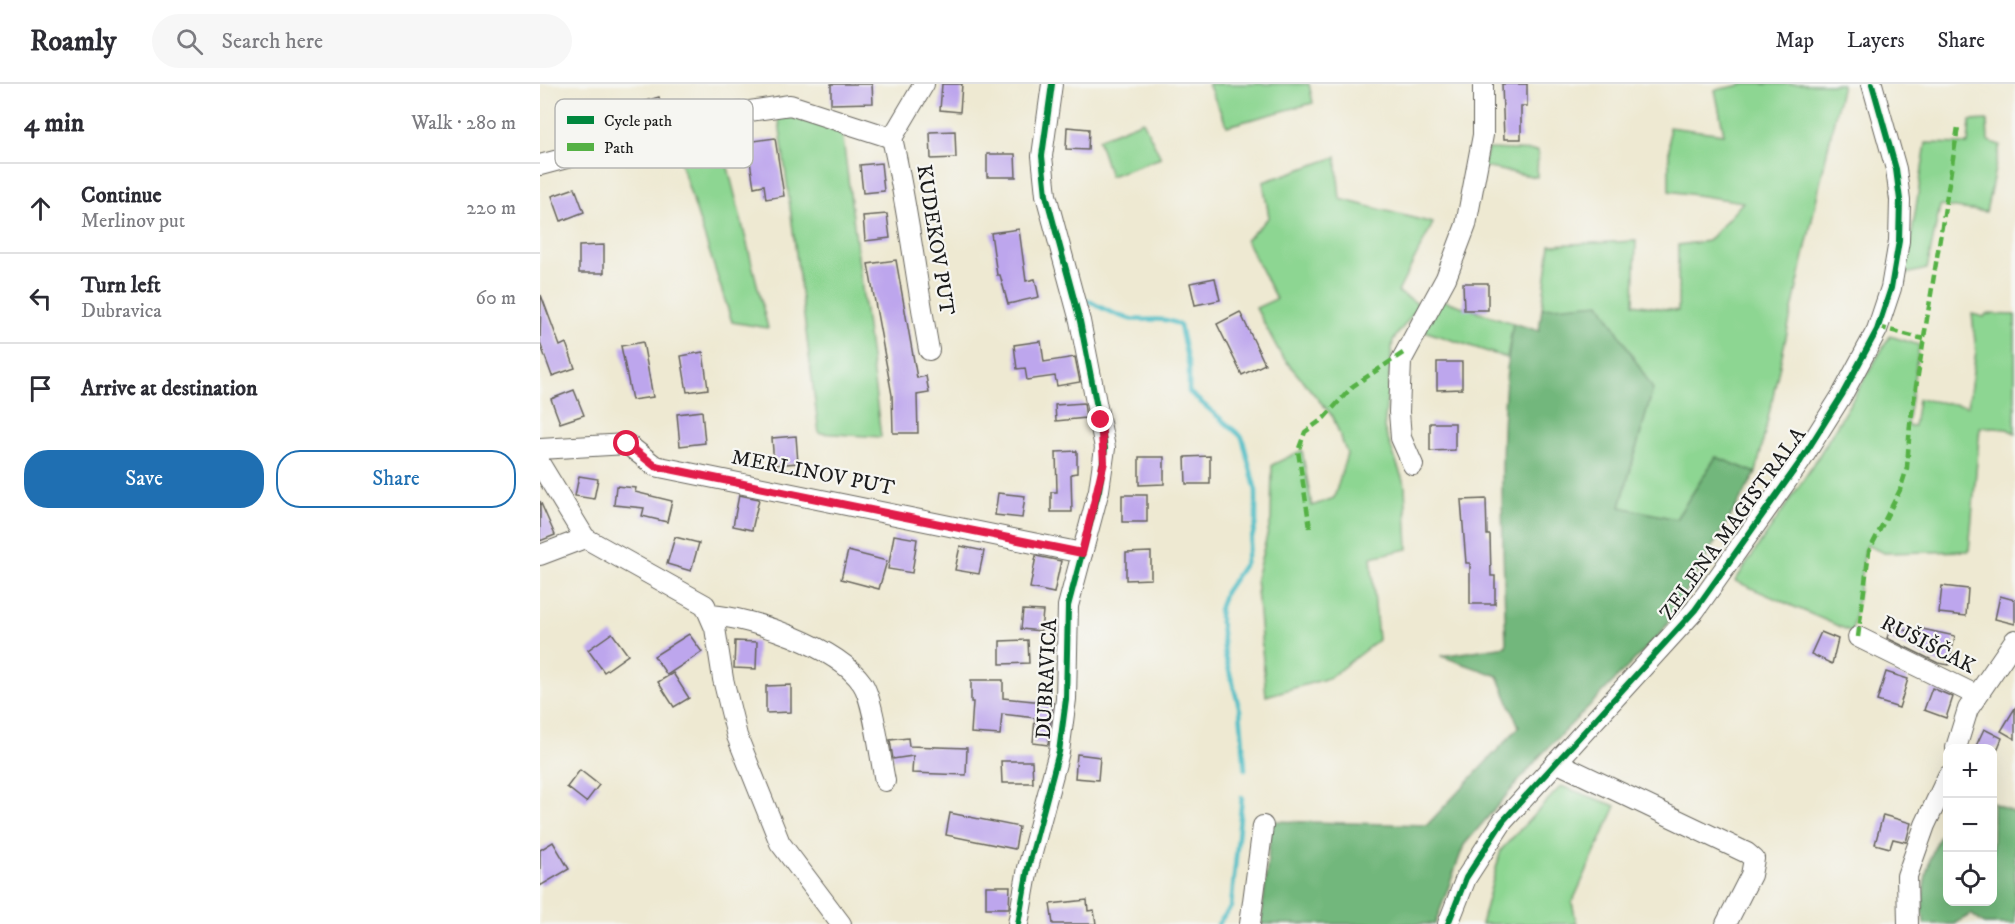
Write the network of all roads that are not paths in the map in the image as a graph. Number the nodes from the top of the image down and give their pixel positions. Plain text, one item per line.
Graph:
1 (924, 84) edge
2 (1052, 84) edge
3 (1483, 84) edge
4 (1872, 84) edge
5 (753, 110) edge
6 (892, 138) junction
7 (555, 161) edge
8 (540, 165) edge
9 (929, 350) dead end
10 (540, 449) edge
11 (540, 464) edge
12 (1413, 465) dead end
13 (585, 538) junction
14 (1082, 553) junction
15 (540, 555) edge
16 (711, 615) junction
17 (1858, 637) dead end
18 (2015, 640) edge
19 (1976, 696) junction
20 (1957, 744) edge
21 (1556, 762) junction
22 (885, 781) dead end
23 (1943, 785) edge
24 (1263, 826) dead end
25 (840, 924) edge
26 (1017, 924) edge
27 (1250, 924) edge
28 (1448, 924) edge
29 (1726, 924) edge
30 (1908, 924) edge

1 - 6 street
2 - 14 street, DUBRAVICA
3 - 12 street
4 - 21 street, ZELENA MAGISTRALA
5 - 6 street
6 - 9 street, KUDEKOV PUT
7 - 8 street
10 - 14 street, MERLINOV PUT
11 - 13 street
13 - 15 street
13 - 16 street
14 - 26 street, DUBRAVICA
16 - 22 street
16 - 25 street
17 - 19 street, RUŠIŠČAK
18 - 19 street, RUŠIŠČAK
19 - 20 street, RUŠIŠČAK
21 - 28 street, ZELENA MAGISTRALA
21 - 29 street
23 - 30 street
24 - 27 street

